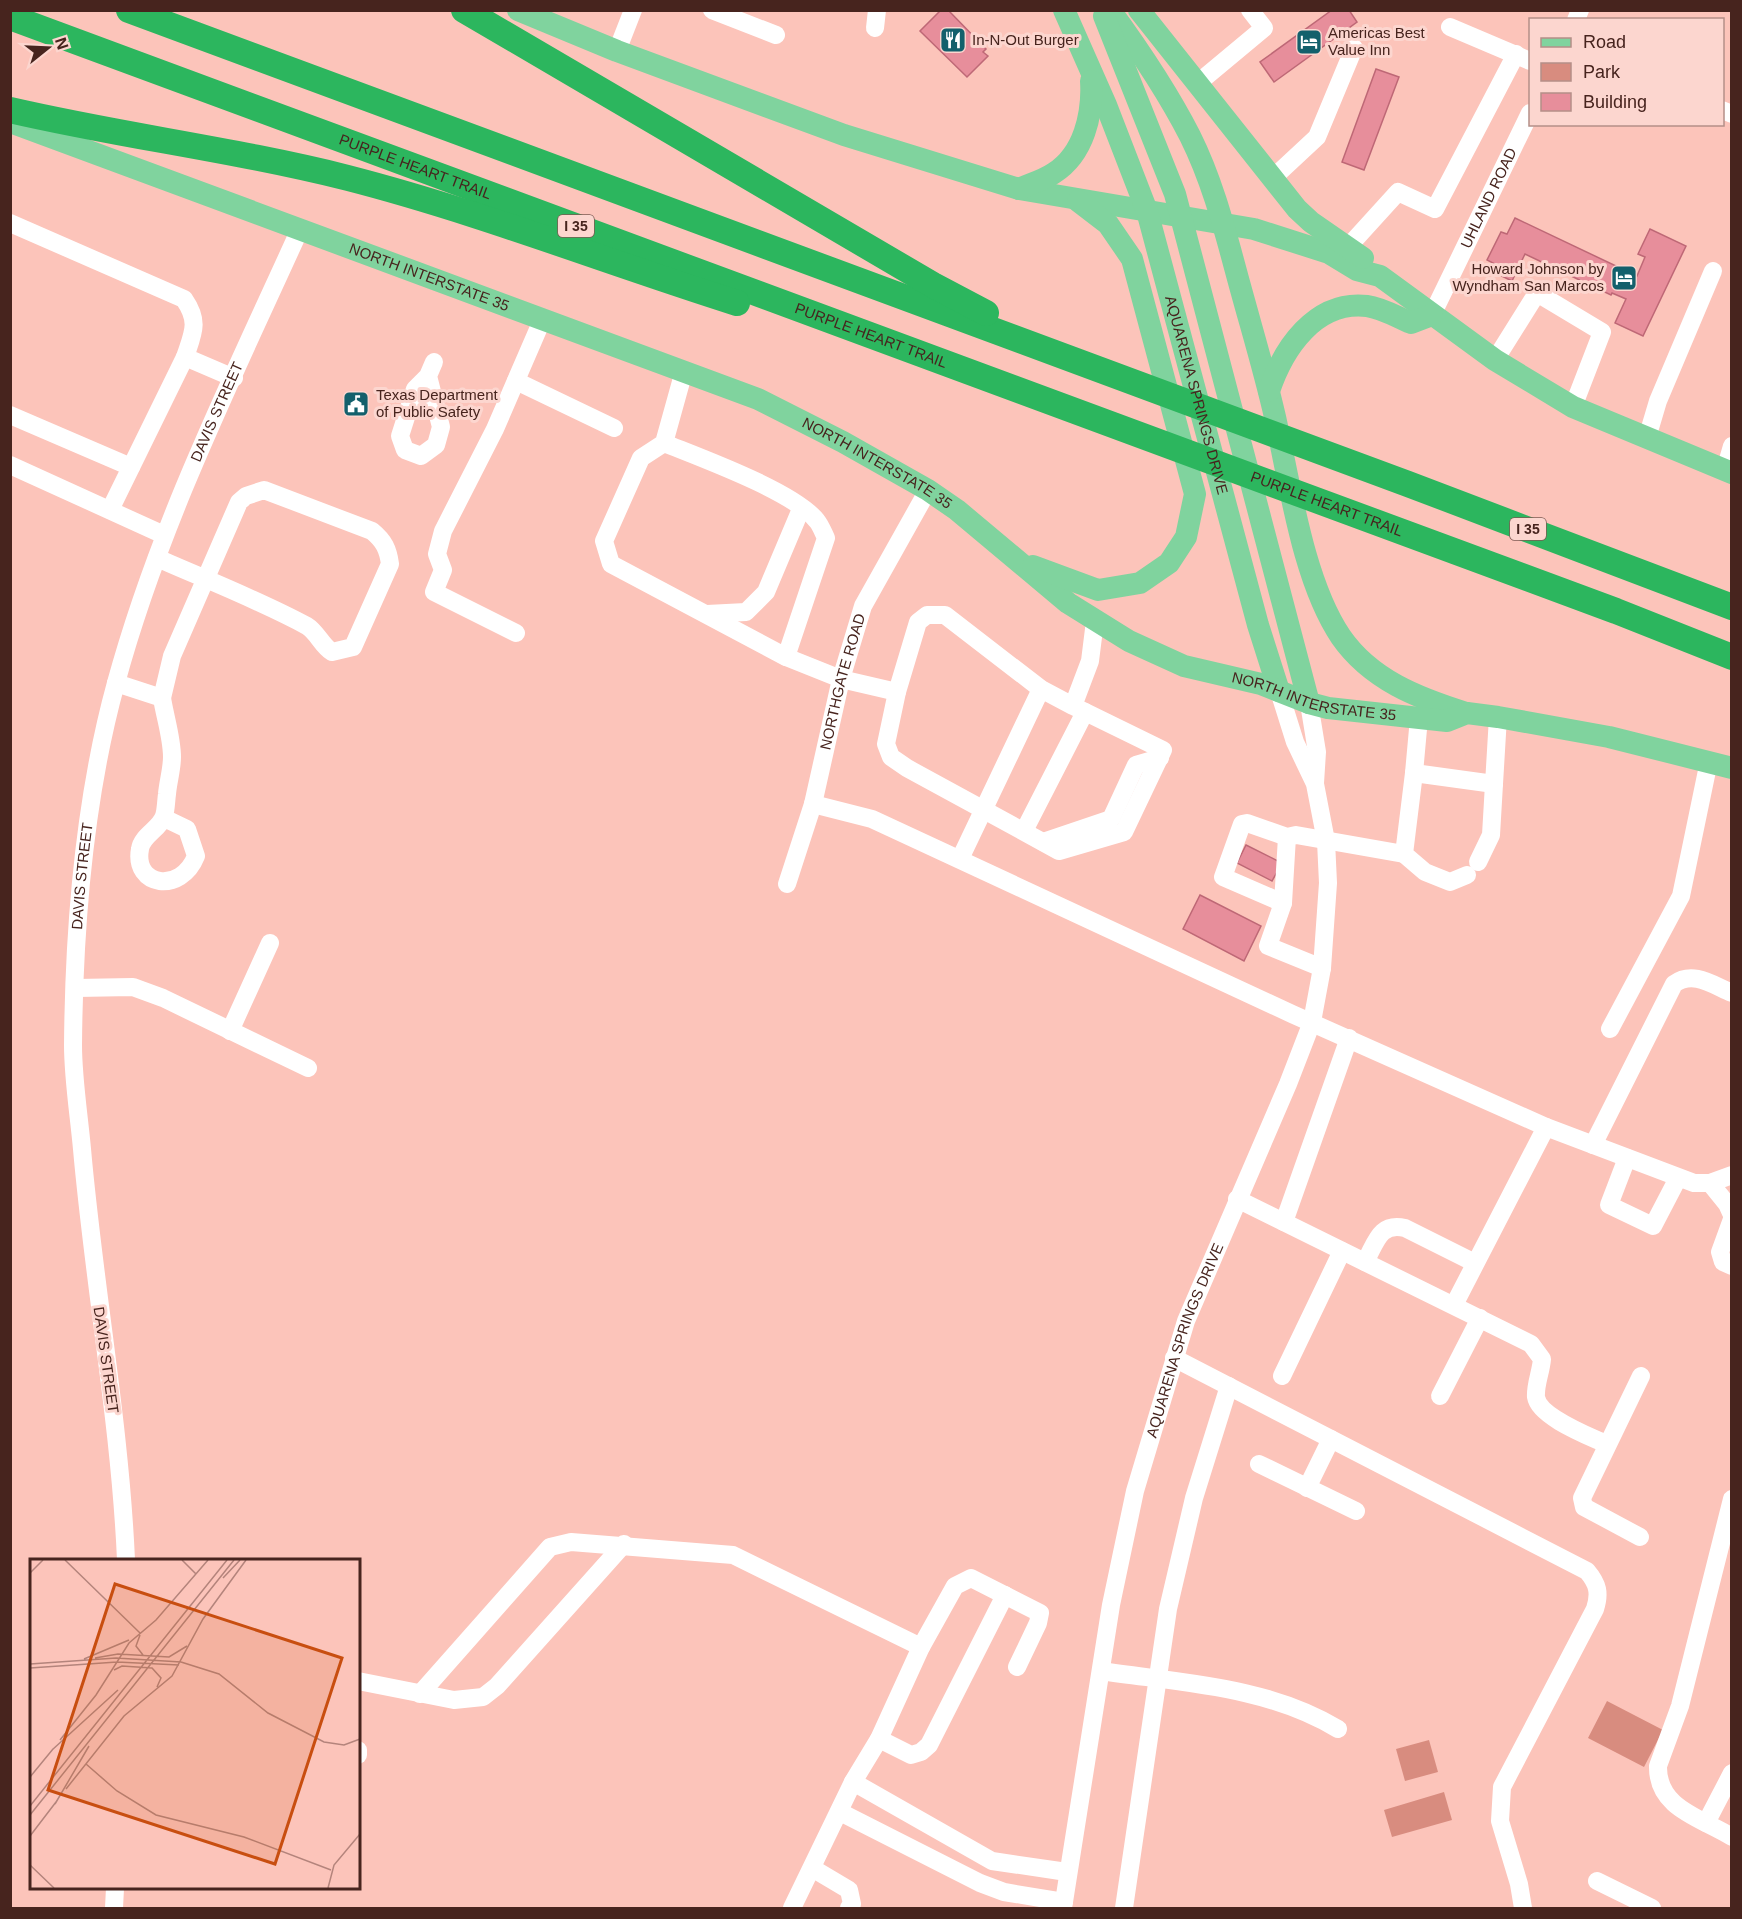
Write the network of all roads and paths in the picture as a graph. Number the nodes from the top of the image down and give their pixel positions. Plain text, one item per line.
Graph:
1 (129, 10) edge
2 (464, 10) edge
3 (518, 10) edge
4 (633, 10) edge
5 (712, 10) edge
6 (1064, 10) edge
7 (1102, 10) edge
8 (1110, 10) edge
9 (1139, 10) edge
10 (1250, 10) edge
11 (10, 17) edge
12 (1450, 27) dead end
13 (776, 35) dead end
14 (1354, 48) dead end
15 (617, 51) junction
16 (1523, 58) edge
17 (1091, 76) junction
18 (1198, 83) junction
19 (10, 110) edge
20 (1529, 115) edge
21 (10, 122) edge
22 (1273, 178) junction
23 (1019, 189) junction
24 (1076, 199) junction
25 (1147, 211) junction
26 (1182, 216) junction
27 (10, 223) edge
28 (1224, 223) junction
29 (300, 229) junction
30 (1348, 247) junction
31 (1713, 271) dead end
32 (1380, 276) junction
33 (1431, 315) junction
34 (543, 318) junction
35 (185, 357) junction
36 (1495, 360) junction
37 (1076, 361) junction
38 (684, 371) junction
39 (234, 378) junction
40 (516, 381) junction
41 (1269, 391) junction
42 (1573, 407) junction
43 (1083, 414) junction
44 (10, 415) edge
45 (614, 428) dead end
46 (1647, 438) junction
47 (664, 443) junction
48 (1731, 446) edge
49 (10, 465) edge
50 (131, 467) junction
51 (1728, 472) edge
52 (928, 490) junction
53 (801, 509) junction
54 (110, 510) junction
55 (164, 535) junction
56 (157, 558) junction
57 (1017, 560) junction
58 (206, 580) junction
59 (1731, 608) edge
60 (705, 614) junction
61 (1095, 621) junction
62 (516, 633) dead end
63 (786, 657) junction
64 (1731, 657) edge
65 (842, 679) junction
66 (116, 683) junction
67 (1041, 689) junction
68 (1279, 691) junction
69 (897, 692) junction
70 (162, 698) junction
71 (1309, 703) junction
72 (1079, 709) junction
73 (1467, 713) junction
74 (1498, 717) junction
75 (1419, 718) junction
76 (1709, 761) junction
77 (1731, 768) edge
78 (1414, 773) junction
79 (1314, 784) junction
80 (1494, 784) junction
81 (813, 804) junction
82 (985, 812) junction
83 (164, 818) dead end
84 (1024, 831) junction
85 (1287, 837) junction
86 (1326, 841) junction
87 (1404, 854) junction
88 (960, 858) junction
89 (787, 884) dead end
90 (1283, 903) junction
91 (270, 943) dead end
92 (1322, 968) junction
93 (76, 987) junction
94 (1731, 993) edge
95 (1312, 1022) junction
96 (1610, 1029) dead end
97 (230, 1031) junction
98 (1349, 1038) junction
99 (308, 1068) dead end
100 (1546, 1127) junction
101 (1593, 1145) junction
102 (1627, 1158) junction
103 (1731, 1175) edge
104 (1678, 1178) junction
105 (1710, 1183) junction
106 (1237, 1199) junction
107 (1731, 1217) edge
108 (1284, 1222) junction
109 (1342, 1251) junction
110 (1365, 1262) junction
111 (1475, 1263) junction
112 (1731, 1266) edge
113 (1454, 1305) junction
114 (1480, 1318) junction
115 (1174, 1358) junction
116 (1282, 1376) dead end
117 (1641, 1376) dead end
118 (1229, 1386) junction
119 (1440, 1396) dead end
120 (1330, 1439) junction
121 (1606, 1444) junction
122 (1259, 1464) dead end
123 (1307, 1488) junction
124 (1731, 1506) edge
125 (1356, 1511) dead end
126 (1640, 1537) dead end
127 (624, 1544) junction
128 (126, 1559) edge
129 (1005, 1595) junction
130 (921, 1647) junction
131 (1017, 1667) dead end
132 (1101, 1671) junction
133 (1157, 1679) junction
134 (360, 1681) edge
135 (420, 1694) junction
136 (1338, 1729) dead end
137 (879, 1739) junction
138 (1731, 1773) edge
139 (853, 1782) junction
140 (840, 1812) junction
141 (1706, 1823) junction
142 (1731, 1837) edge
143 (812, 1868) junction
144 (1067, 1872) junction
145 (1597, 1881) dead end
146 (115, 1889) edge
147 (1063, 1905) edge
148 (114, 1908) edge
149 (792, 1908) edge
150 (849, 1908) edge
151 (1124, 1908) edge
152 (1523, 1908) edge
153 (1652, 1908) edge

1 - 37 highway, I 35
2 - 37 highway
3 - 15 main road
4 - 15 street
5 - 13 street
6 - 17 main road, AQUARENA SPRINGS DRIVE
7 - 26 main road, AQUARENA SPRINGS DRIVE
8 - 28 main road
9 - 18 main road
10 - 18 street
11 - 43 highway, PURPLE HEART TRAIL / I 35
12 - 16 street
14 - 22 street
15 - 23 main road
16 - 30 street
17 - 23 main road
17 - 25 main road, AQUARENA SPRINGS DRIVE
18 - 22 main road
19 - 43 highway
20 - 33 street, UHLAND ROAD
21 - 29 main road, NORTH INTERSTATE 35
22 - 30 main road
23 - 24 main road
24 - 25 main road
24 - 57 main road
25 - 26 main road
25 - 68 main road, AQUARENA SPRINGS DRIVE
26 - 28 main road
26 - 71 main road, AQUARENA SPRINGS DRIVE
27 - 35 street
28 - 32 main road
28 - 41 main road
29 - 34 main road, NORTH INTERSTATE 35
29 - 39 street, DAVIS STREET
30 - 32 main road
31 - 46 street
32 - 33 main road
33 - 36 main road
33 - 41 main road
34 - 38 main road, NORTH INTERSTATE 35
34 - 40 street
35 - 39 street
35 - 50 street
36 - 42 main road
36 - 42 street
37 - 59 highway, I 35
38 - 47 street
38 - 52 main road, NORTH INTERSTATE 35
39 - 55 street, DAVIS STREET
40 - 45 street
40 - 62 street
41 - 73 main road
42 - 46 main road
43 - 64 highway, PURPLE HEART TRAIL / I 35
44 - 50 street
46 - 51 main road
47 - 53 street
47 - 60 street
48 - 51 street
49 - 54 street
50 - 54 street
52 - 57 main road, NORTH INTERSTATE 35
52 - 65 street, NORTHGATE ROAD
53 - 60 street
53 - 63 street
54 - 55 street
55 - 56 street, DAVIS STREET
56 - 58 street
56 - 66 street, DAVIS STREET
57 - 61 main road, NORTH INTERSTATE 35
58 - 58 street
58 - 70 street
60 - 63 street
61 - 68 main road, NORTH INTERSTATE 35
61 - 72 street
63 - 65 street
65 - 69 street
65 - 81 street, NORTHGATE ROAD
66 - 70 street
66 - 93 street, DAVIS STREET
67 - 69 street
67 - 72 street
67 - 82 street
68 - 71 main road, NORTH INTERSTATE 35
68 - 79 street, AQUARENA SPRINGS DRIVE
69 - 82 street
70 - 83 street
71 - 75 main road, NORTH INTERSTATE 35
71 - 79 street, AQUARENA SPRINGS DRIVE
72 - 84 street
72 - 84 street
73 - 74 main road, NORTH INTERSTATE 35
73 - 75 main road, NORTH INTERSTATE 35
74 - 76 main road, NORTH INTERSTATE 35
74 - 80 street
75 - 78 street
76 - 77 main road, NORTH INTERSTATE 35
76 - 96 street
78 - 80 street
78 - 87 street
79 - 86 street, AQUARENA SPRINGS DRIVE
80 - 87 street
81 - 88 street
81 - 89 street, NORTHGATE ROAD
82 - 84 street
82 - 88 street
85 - 86 street
85 - 90 street
85 - 90 street
86 - 87 street
86 - 92 street, AQUARENA SPRINGS DRIVE
88 - 95 street
90 - 92 street
91 - 97 street
92 - 95 street, AQUARENA SPRINGS DRIVE
93 - 97 street
93 - 128 street, DAVIS STREET
94 - 101 street
95 - 98 street
95 - 106 street, AQUARENA SPRINGS DRIVE
97 - 99 street
98 - 100 street
98 - 108 street
100 - 101 street
100 - 111 street
101 - 102 street
102 - 104 street
102 - 104 street
103 - 105 street
104 - 105 street
105 - 107 street
106 - 108 street
106 - 115 street, AQUARENA SPRINGS DRIVE
107 - 112 street
108 - 109 street
109 - 110 street
109 - 116 street
110 - 111 street
110 - 113 street
111 - 113 street
113 - 114 street
114 - 119 street
114 - 121 street
115 - 118 street
115 - 132 street, AQUARENA SPRINGS DRIVE
117 - 121 street
118 - 120 street
118 - 133 street
120 - 123 street
120 - 152 street
121 - 126 street
122 - 123 street
123 - 125 street
124 - 141 street
127 - 130 street
127 - 135 street
127 - 135 street
129 - 130 street
129 - 131 street
129 - 137 street
130 - 137 street
132 - 133 street
132 - 144 street, AQUARENA SPRINGS DRIVE
133 - 136 street
133 - 151 street
134 - 135 street
137 - 139 street
138 - 141 street
139 - 140 street
139 - 144 street
140 - 143 street
140 - 147 street
141 - 142 street
143 - 149 street
143 - 150 street
144 - 147 street, AQUARENA SPRINGS DRIVE
145 - 153 street
146 - 148 street

